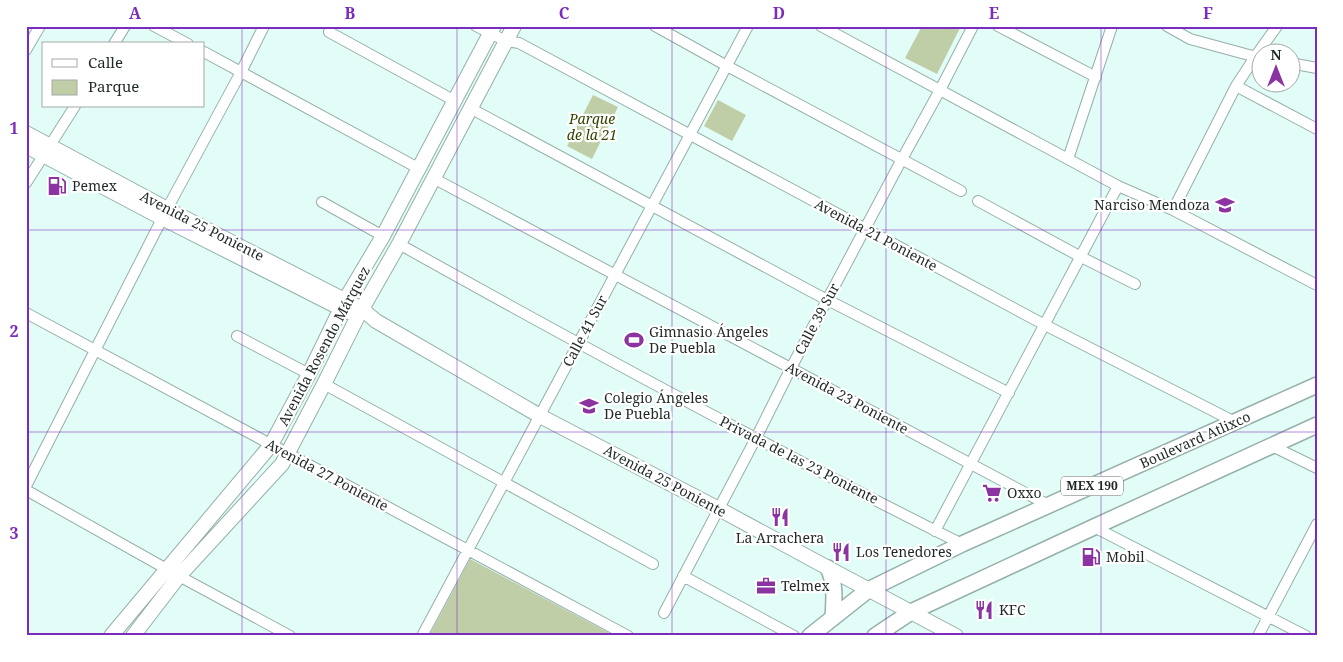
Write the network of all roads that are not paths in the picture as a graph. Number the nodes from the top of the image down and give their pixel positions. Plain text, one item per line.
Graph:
1 (40, 26) edge
2 (125, 26) edge
3 (154, 26) edge
4 (264, 26) edge
5 (476, 26) edge
6 (655, 26) edge
7 (748, 26) edge
8 (821, 26) edge
9 (973, 26) edge
10 (998, 26) edge
11 (1112, 26) edge
12 (1167, 26) edge
13 (1277, 26) edge
14 (329, 32) dead end
15 (505, 33) edge
16 (115, 42) edge
17 (184, 42) edge
18 (1268, 42) edge
19 (26, 50) edge
20 (205, 53) edge
21 (1250, 56) edge
22 (1300, 65) edge
23 (727, 66) junction
24 (1250, 68) edge
25 (1317, 68) edge
26 (241, 72) junction
27 (1096, 77) junction
28 (1236, 86) junction
29 (940, 90) junction
30 (455, 101) junction
31 (74, 108) edge
32 (470, 108) junction
33 (1317, 129) edge
34 (26, 133) edge
35 (690, 136) junction
36 (26, 146) edge
37 (47, 151) junction
38 (902, 159) junction
39 (1068, 159) junction
40 (418, 168) junction
41 (433, 178) junction
42 (26, 183) edge
43 (1118, 186) junction
44 (961, 190) dead end
45 (978, 201) dead end
46 (322, 202) dead end
47 (652, 205) junction
48 (1173, 210) junction
49 (165, 213) junction
50 (865, 228) junction
51 (383, 236) junction
52 (399, 244) junction
53 (1081, 257) junction
54 (615, 275) junction
55 (1135, 284) dead end
56 (1317, 285) edge
57 (827, 299) junction
58 (342, 305) junction
59 (360, 312) junction
60 (26, 314) edge
61 (1045, 325) junction
62 (237, 336) dead end
63 (578, 344) junction
64 (95, 351) junction
65 (790, 368) junction
66 (309, 374) junction
67 (324, 384) junction
68 (1317, 385) edge
69 (1009, 393) junction
70 (540, 416) junction
71 (1235, 422) junction
72 (1317, 425) edge
73 (756, 438) junction
74 (271, 445) junction
75 (1272, 446) junction
76 (287, 454) junction
77 (970, 463) junction
78 (1317, 468) edge
79 (505, 482) junction
80 (26, 486) edge
81 (26, 490) edge
82 (1050, 506) junction
83 (719, 509) junction
84 (1317, 524) edge
85 (1094, 527) junction
86 (935, 531) junction
87 (962, 544) junction
88 (468, 550) junction
89 (653, 564) dead end
90 (828, 568) junction
91 (166, 569) junction
92 (179, 576) junction
93 (683, 576) junction
94 (868, 590) junction
95 (911, 612) junction
96 (664, 613) dead end
97 (1269, 616) junction
98 (833, 618) junction
99 (110, 636) edge
100 (133, 636) edge
101 (290, 636) edge
102 (422, 636) edge
103 (628, 636) edge
104 (794, 636) edge
105 (810, 636) edge
106 (875, 636) edge
107 (956, 636) edge
108 (1258, 636) edge
109 (1306, 636) edge

1 - 19 street
2 - 16 street
3 - 17 street
4 - 26 street
5 - 15 street, Avenida 21 Poniente
6 - 23 street
7 - 23 street, Calle 41 Sur
8 - 29 street
9 - 29 street, Calle 39 Sur
10 - 27 street
11 - 27 street
12 - 21 street
13 - 18 street
14 - 30 street
15 - 30 main road, Avenida Rosendo Márquez
15 - 32 main road, Avenida Rosendo Márquez
15 - 35 street, Avenida 21 Poniente
20 - 26 street
22 - 25 street
23 - 35 street, Calle 41 Sur
23 - 38 street
24 - 28 street
26 - 40 street
26 - 49 street
27 - 39 street
28 - 33 street
28 - 48 street
29 - 38 street, Calle 39 Sur
29 - 39 street
30 - 40 main road, Avenida Rosendo Márquez
31 - 37 street
32 - 41 main road, Avenida Rosendo Márquez
32 - 47 street
34 - 37 main road, Avenida 25 Poniente
35 - 47 street, Calle 41 Sur
35 - 50 street, Avenida 21 Poniente
36 - 37 main road, Avenida 25 Poniente
37 - 42 street
37 - 49 main road, Avenida 25 Poniente
38 - 44 street
38 - 50 street, Calle 39 Sur
39 - 43 street
40 - 51 main road, Avenida Rosendo Márquez
41 - 52 main road, Avenida Rosendo Márquez
41 - 54 street, Avenida 23 Poniente
43 - 48 street
43 - 53 street
45 - 53 street
46 - 51 street
47 - 54 street, Calle 41 Sur
47 - 57 street
48 - 56 street
49 - 58 main road, Avenida 25 Poniente
49 - 64 street
50 - 57 street, Calle 39 Sur
50 - 61 street, Avenida 21 Poniente
51 - 58 main road, Avenida Rosendo Márquez
52 - 59 main road, Avenida Rosendo Márquez
52 - 63 street, Privada de las 23 Poniente
53 - 55 street
53 - 61 street
54 - 63 street, Calle 41 Sur
54 - 65 street, Avenida 23 Poniente
57 - 65 street, Calle 39 Sur
57 - 69 street
58 - 59 main road, Avenida 25 Poniente
58 - 66 main road, Avenida Rosendo Márquez
59 - 67 main road, Avenida Rosendo Márquez
59 - 70 main road, Avenida 25 Poniente
60 - 64 street, Avenida 27 Poniente
61 - 69 street
61 - 71 street, Avenida 21 Poniente
62 - 66 street
63 - 70 street, Calle 41 Sur
63 - 73 street, Privada de las 23 Poniente
64 - 74 street, Avenida 27 Poniente
64 - 80 street
65 - 73 street, Calle 39 Sur
65 - 77 street, Avenida 23 Poniente
66 - 74 main road, Avenida Rosendo Márquez
67 - 76 main road, Avenida Rosendo Márquez
67 - 79 street
68 - 71 main road, Boulevard Atlixco / MEX 190
69 - 77 street
70 - 79 street, Calle 41 Sur
70 - 83 main road, Avenida 25 Poniente
71 - 82 main road, Boulevard Atlixco / MEX 190
72 - 75 main road, MEX 190
73 - 83 street, Calle 39 Sur
73 - 86 street, Privada de las 23 Poniente
74 - 76 street, Avenida 27 Poniente
74 - 91 main road, Avenida Rosendo Márquez
75 - 78 street
75 - 85 main road, MEX 190
76 - 88 street, Avenida 27 Poniente
76 - 92 main road, Avenida Rosendo Márquez
77 - 82 street, Avenida 23 Poniente
77 - 86 street
79 - 88 street, Calle 41 Sur
79 - 89 street
81 - 91 street
82 - 87 main road, Boulevard Atlixco / MEX 190
83 - 90 main road, Avenida 25 Poniente
83 - 93 street, Calle 39 Sur
84 - 97 street
85 - 95 main road, MEX 190
85 - 97 street
86 - 87 street, Privada de las 23 Poniente
87 - 94 main road, Boulevard Atlixco / MEX 190
88 - 102 street, Calle 41 Sur
88 - 103 street, Avenida 27 Poniente
90 - 94 main road, Avenida 25 Poniente
90 - 98 main road
91 - 92 street
91 - 99 main road, Avenida Rosendo Márquez
92 - 100 main road, Avenida Rosendo Márquez
92 - 101 street
93 - 96 street, Calle 39 Sur
93 - 104 street
94 - 95 main road, Avenida 25 Poniente
94 - 98 main road, Boulevard Atlixco / MEX 190
95 - 106 main road, MEX 190
95 - 107 main road, Avenida 25 Poniente
97 - 108 street
97 - 109 street
98 - 105 main road, Boulevard Atlixco / MEX 190

